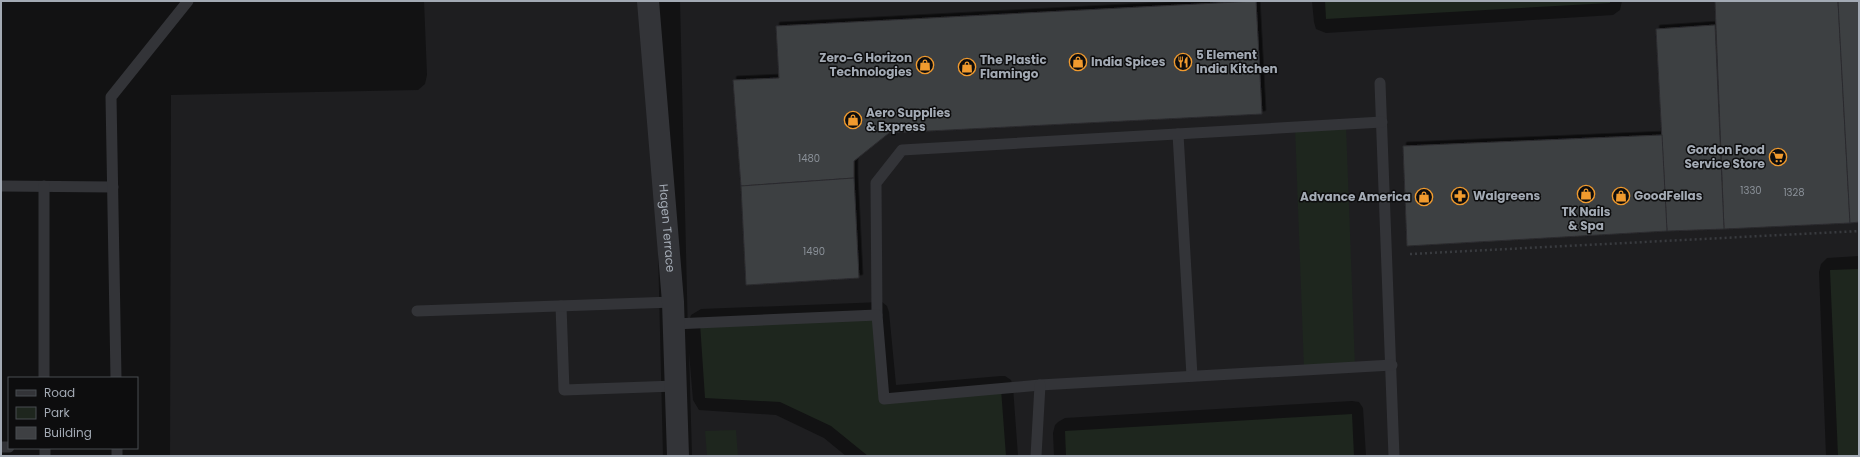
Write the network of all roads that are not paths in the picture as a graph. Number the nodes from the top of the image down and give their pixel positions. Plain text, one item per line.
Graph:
1 (188, 1) edge
2 (648, 1) edge
3 (1380, 83) dead end
4 (1382, 122) junction
5 (1178, 134) junction
6 (1, 186) edge
7 (44, 186) junction
8 (113, 187) junction
9 (673, 302) junction
10 (561, 306) junction
11 (417, 311) dead end
12 (877, 315) junction
13 (674, 324) junction
14 (1392, 365) junction
15 (1192, 376) junction
16 (44, 377) edge
17 (116, 377) edge
18 (1040, 385) junction
19 (675, 386) junction
20 (678, 456) edge
21 (1036, 456) edge
22 (1394, 456) edge

1 - 8 lane
2 - 9 street, Hagen Terrace
3 - 4 lane
4 - 5 lane
4 - 14 lane
5 - 12 lane
5 - 15 lane
6 - 7 lane
7 - 8 lane
7 - 16 lane
8 - 17 lane
9 - 10 lane
9 - 13 street, Hagen Terrace
10 - 11 lane
10 - 19 lane
12 - 13 lane
12 - 18 lane
13 - 19 street, Hagen Terrace
14 - 15 lane
14 - 22 lane
15 - 18 lane
18 - 21 lane
19 - 20 street, Hagen Terrace

